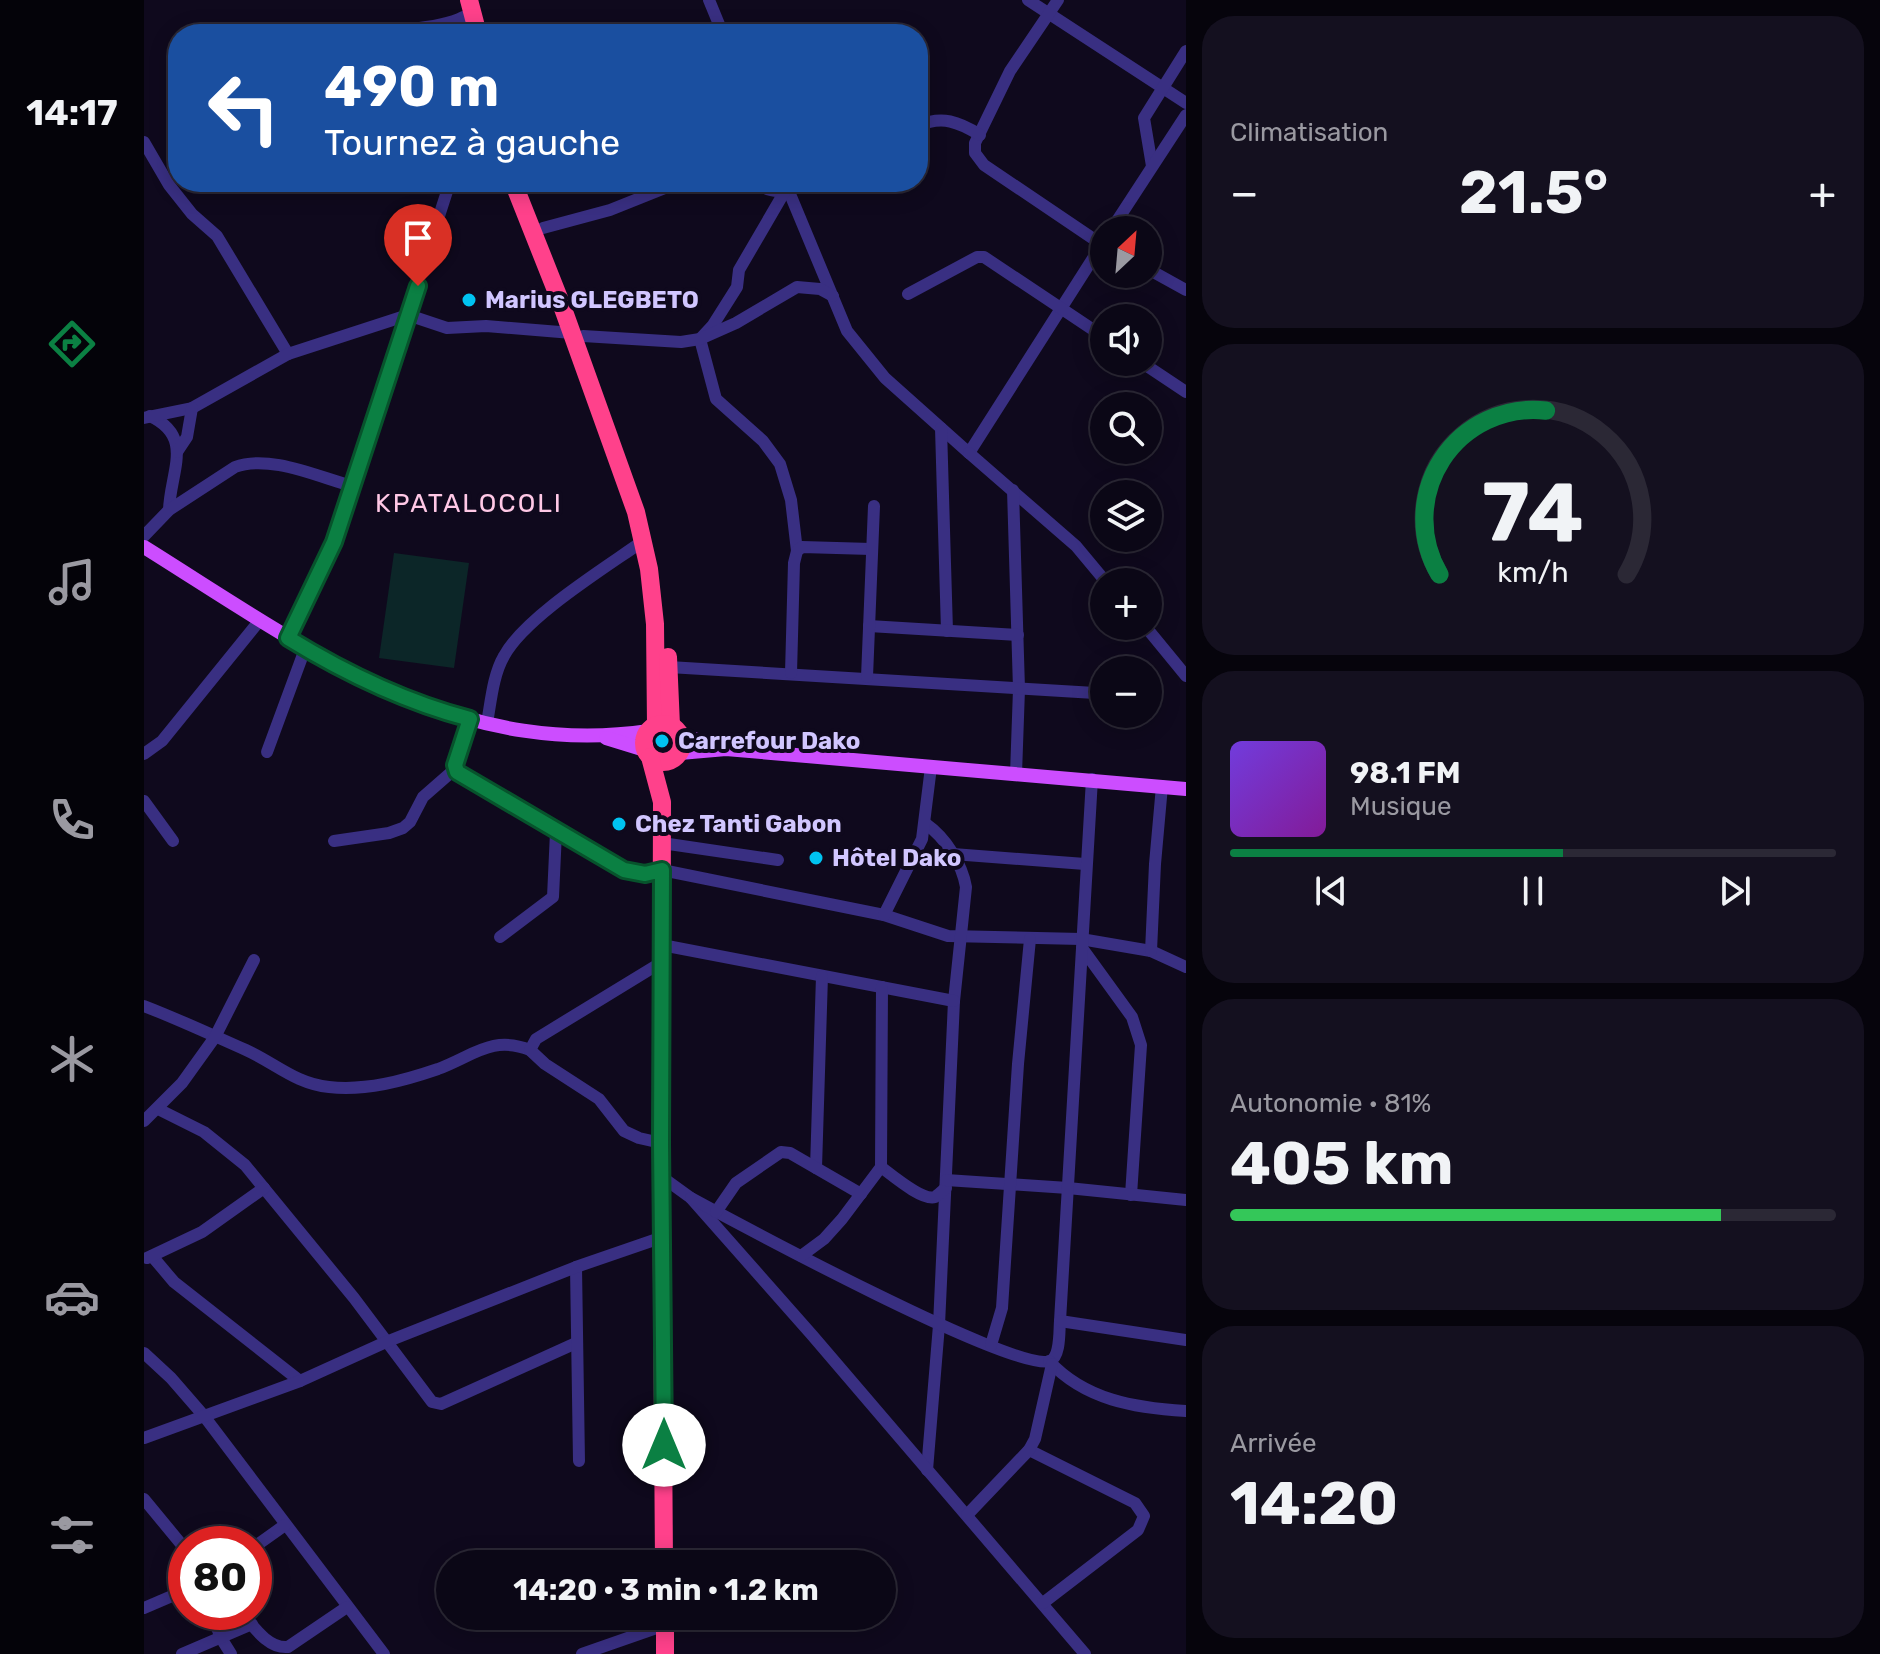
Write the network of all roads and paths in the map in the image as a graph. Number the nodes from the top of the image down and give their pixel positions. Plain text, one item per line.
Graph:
1 (709, 0) edge
2 (1028, 0) edge
3 (1058, 0) edge
4 (465, 13) edge
5 (1049, 14) junction
6 (443, 24) edge
7 (719, 24) edge
8 (1186, 51) edge
9 (1164, 86) junction
10 (1186, 103) edge
11 (1186, 115) edge
12 (928, 123) edge
13 (980, 135) junction
14 (144, 142) edge
15 (1152, 166) junction
16 (168, 183) edge
17 (175, 192) edge
18 (447, 192) edge
19 (517, 192) edge
20 (530, 192) edge
21 (655, 192) edge
22 (784, 192) edge
23 (788, 192) edge
24 (1120, 216) edge
25 (543, 228) junction
26 (1090, 235) edge
27 (1090, 264) edge
28 (1162, 276) edge
29 (1185, 288) edge
30 (908, 294) dead end
31 (833, 296) junction
32 (1061, 309) junction
33 (408, 315) junction
34 (1090, 328) edge
35 (578, 335) junction
36 (700, 339) junction
37 (288, 354) junction
38 (1162, 376) edge
39 (1186, 392) edge
40 (192, 408) junction
41 (146, 416) edge
42 (941, 428) junction
43 (177, 452) junction
44 (969, 453) junction
45 (352, 486) junction
46 (1013, 490) junction
47 (874, 506) dead end
48 (169, 510) junction
49 (144, 536) edge
50 (643, 541) junction
51 (144, 547) edge
52 (871, 549) junction
53 (797, 551) junction
54 (1094, 568) edge
55 (260, 620) junction
56 (869, 626) junction
57 (947, 631) junction
58 (1018, 635) junction
59 (288, 638) junction
60 (1156, 640) edge
61 (305, 649) junction
62 (669, 667) junction
63 (791, 673) junction
64 (1186, 676) edge
65 (867, 677) junction
66 (1019, 689) junction
67 (1090, 693) edge
68 (470, 719) junction
69 (487, 723) junction
70 (602, 737) junction
71 (669, 738) junction
72 (267, 752) dead end
73 (144, 754) edge
74 (648, 754) junction
75 (931, 767) junction
76 (455, 769) junction
77 (1016, 774) junction
78 (1092, 779) junction
79 (1162, 786) junction
80 (1186, 789) edge
81 (144, 801) edge
82 (662, 802) junction
83 (926, 824) junction
84 (556, 832) junction
85 (173, 841) dead end
86 (334, 841) dead end
87 (662, 843) junction
88 (953, 854) junction
89 (778, 860) dead end
90 (1085, 864) junction
91 (662, 870) junction
92 (884, 915) junction
93 (961, 936) junction
94 (500, 937) dead end
95 (1030, 939) junction
96 (1082, 943) junction
97 (1151, 951) junction
98 (662, 954) junction
99 (254, 960) dead end
100 (1186, 967) edge
101 (822, 976) junction
102 (882, 987) junction
103 (954, 1001) junction
104 (144, 1006) edge
105 (215, 1037) junction
106 (530, 1050) junction
107 (158, 1109) junction
108 (144, 1121) edge
109 (661, 1143) junction
110 (881, 1167) junction
111 (816, 1168) junction
112 (662, 1177) junction
113 (1009, 1183) junction
114 (946, 1184) junction
115 (264, 1188) junction
116 (1068, 1188) junction
117 (861, 1194) junction
118 (1131, 1195) junction
119 (691, 1198) junction
120 (1186, 1200) edge
121 (716, 1212) junction
122 (663, 1237) junction
123 (801, 1256) junction
124 (148, 1257) edge
125 (576, 1267) junction
126 (1060, 1321) junction
127 (939, 1325) junction
128 (1186, 1340) edge
129 (386, 1342) junction
130 (576, 1343) junction
131 (991, 1345) junction
132 (144, 1353) edge
133 (1050, 1362) junction
134 (300, 1381) junction
135 (1186, 1411) edge
136 (204, 1416) junction
137 (144, 1438) edge
138 (1029, 1450) junction
139 (579, 1461) dead end
140 (927, 1470) junction
141 (144, 1499) edge
142 (967, 1515) junction
143 (285, 1525) junction
144 (168, 1528) edge
145 (272, 1534) edge
146 (664, 1550) edge
147 (168, 1598) edge
148 (1043, 1603) junction
149 (347, 1607) junction
150 (144, 1608) edge
151 (218, 1630) edge
152 (239, 1630) edge
153 (259, 1630) edge
154 (641, 1630) edge
155 (665, 1630) edge
156 (221, 1638) junction
157 (182, 1654) edge
158 (231, 1654) edge
159 (384, 1654) edge
160 (582, 1654) edge
161 (665, 1654) edge
162 (1085, 1654) edge

1 - 7 street
2 - 5 street
3 - 5 street
4 - 6 street
5 - 9 street
5 - 13 street
8 - 9 street
9 - 10 street
9 - 15 street
11 - 15 street
12 - 13 street
13 - 26 street
14 - 16 street
15 - 24 street
17 - 37 street
18 - 33 street
19 - 35 highway
20 - 25 highway
21 - 25 street
22 - 36 street
23 - 31 street
25 - 35 highway
27 - 32 street
28 - 29 street
30 - 32 street
31 - 36 street
31 - 42 street
32 - 34 street
32 - 44 street
33 - 35 street
33 - 37 street
33 - 45 street
35 - 36 street
35 - 50 highway
35 - 62 highway
36 - 53 street
37 - 40 street
38 - 39 street
40 - 41 street
40 - 43 street
41 - 43 street
42 - 44 street
42 - 57 street
43 - 48 street
44 - 46 street
45 - 48 street
45 - 59 street
46 - 54 street
46 - 58 street
47 - 52 street
48 - 49 street
50 - 69 street
50 - 71 highway
51 - 55 main road
52 - 53 street
52 - 56 street
53 - 63 street
55 - 59 main road
55 - 73 street
56 - 57 street
56 - 65 street
57 - 58 street
58 - 66 street
59 - 61 main road
60 - 64 street
61 - 68 main road
61 - 72 street
62 - 63 street
62 - 71 highway
63 - 65 street
65 - 66 street
66 - 67 street
66 - 77 street
68 - 69 main road
68 - 76 street
69 - 70 main road
70 - 71 main road
70 - 74 main road
71 - 74 highway
71 - 74 highway
71 - 75 main road
71 - 82 highway
74 - 82 highway
75 - 77 main road
75 - 83 street
76 - 84 street
76 - 86 street
77 - 78 main road
78 - 79 main road
78 - 90 street
79 - 80 main road
79 - 97 street
81 - 85 street
82 - 87 highway
83 - 88 street
83 - 92 street
84 - 91 street
84 - 94 street
87 - 89 street
87 - 91 highway
88 - 90 street
88 - 93 street
90 - 96 street
91 - 92 street
91 - 98 highway
92 - 93 street
93 - 95 street
93 - 103 street
95 - 96 street
95 - 113 street
96 - 97 street
96 - 116 street
96 - 118 street
97 - 100 street
98 - 101 street
98 - 106 street
98 - 109 highway
99 - 105 street
101 - 102 street
101 - 111 street
102 - 103 street
102 - 110 street
103 - 114 street
104 - 105 street
105 - 106 street
105 - 107 street
106 - 109 street
107 - 108 street
107 - 115 street
109 - 112 highway
110 - 114 street
110 - 117 street
111 - 117 street
111 - 121 street
112 - 119 street
112 - 122 highway
113 - 114 street
113 - 116 street
113 - 131 street
114 - 127 street
115 - 124 street
115 - 129 street
116 - 118 street
116 - 126 street
117 - 123 street
118 - 120 street
119 - 121 street
119 - 140 street
121 - 123 street
122 - 125 street
122 - 146 highway
123 - 127 street
124 - 134 street
125 - 129 street
125 - 130 street
126 - 128 street
126 - 133 street
127 - 131 street
127 - 140 street
129 - 130 street
129 - 134 street
130 - 139 street
131 - 133 street
132 - 136 street
133 - 135 street
133 - 138 street
134 - 136 street
136 - 137 street
136 - 143 street
138 - 142 street
138 - 148 street
140 - 142 street
141 - 144 street
142 - 148 street
143 - 145 street
143 - 149 street
147 - 150 street
148 - 162 street
149 - 153 street
149 - 159 street
151 - 156 street
152 - 156 street
154 - 160 street
155 - 161 highway
156 - 157 street
156 - 158 street

